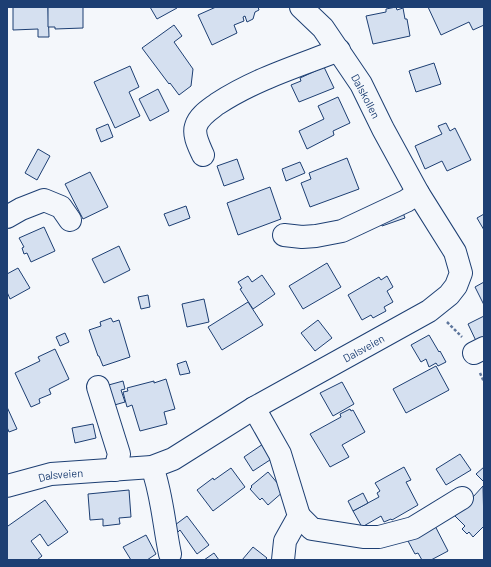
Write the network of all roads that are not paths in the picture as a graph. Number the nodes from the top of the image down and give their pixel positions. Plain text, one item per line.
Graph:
1 (301, 7) edge
2 (340, 50) junction
3 (203, 155) dead end
4 (418, 193) junction
5 (7, 217) edge
6 (70, 220) dead end
7 (284, 235) dead end
8 (461, 274) joint
9 (98, 387) dead end
10 (254, 408) junction
11 (152, 467) junction
12 (115, 470) junction
13 (7, 486) edge
14 (462, 498) dead end
15 (299, 516) junction
16 (170, 554) dead end
17 (283, 560) edge

1 - 2 street, Dalskollen
2 - 3 street
2 - 4 street, Dalskollen
4 - 7 street
4 - 8 street, Dalskollen
5 - 6 street
8 - 10 street, Dalsveien
9 - 12 street
10 - 11 street, Dalsveien
10 - 15 street
11 - 12 street, Dalsveien
11 - 16 street
12 - 13 street, Dalsveien
14 - 15 street
15 - 17 street

